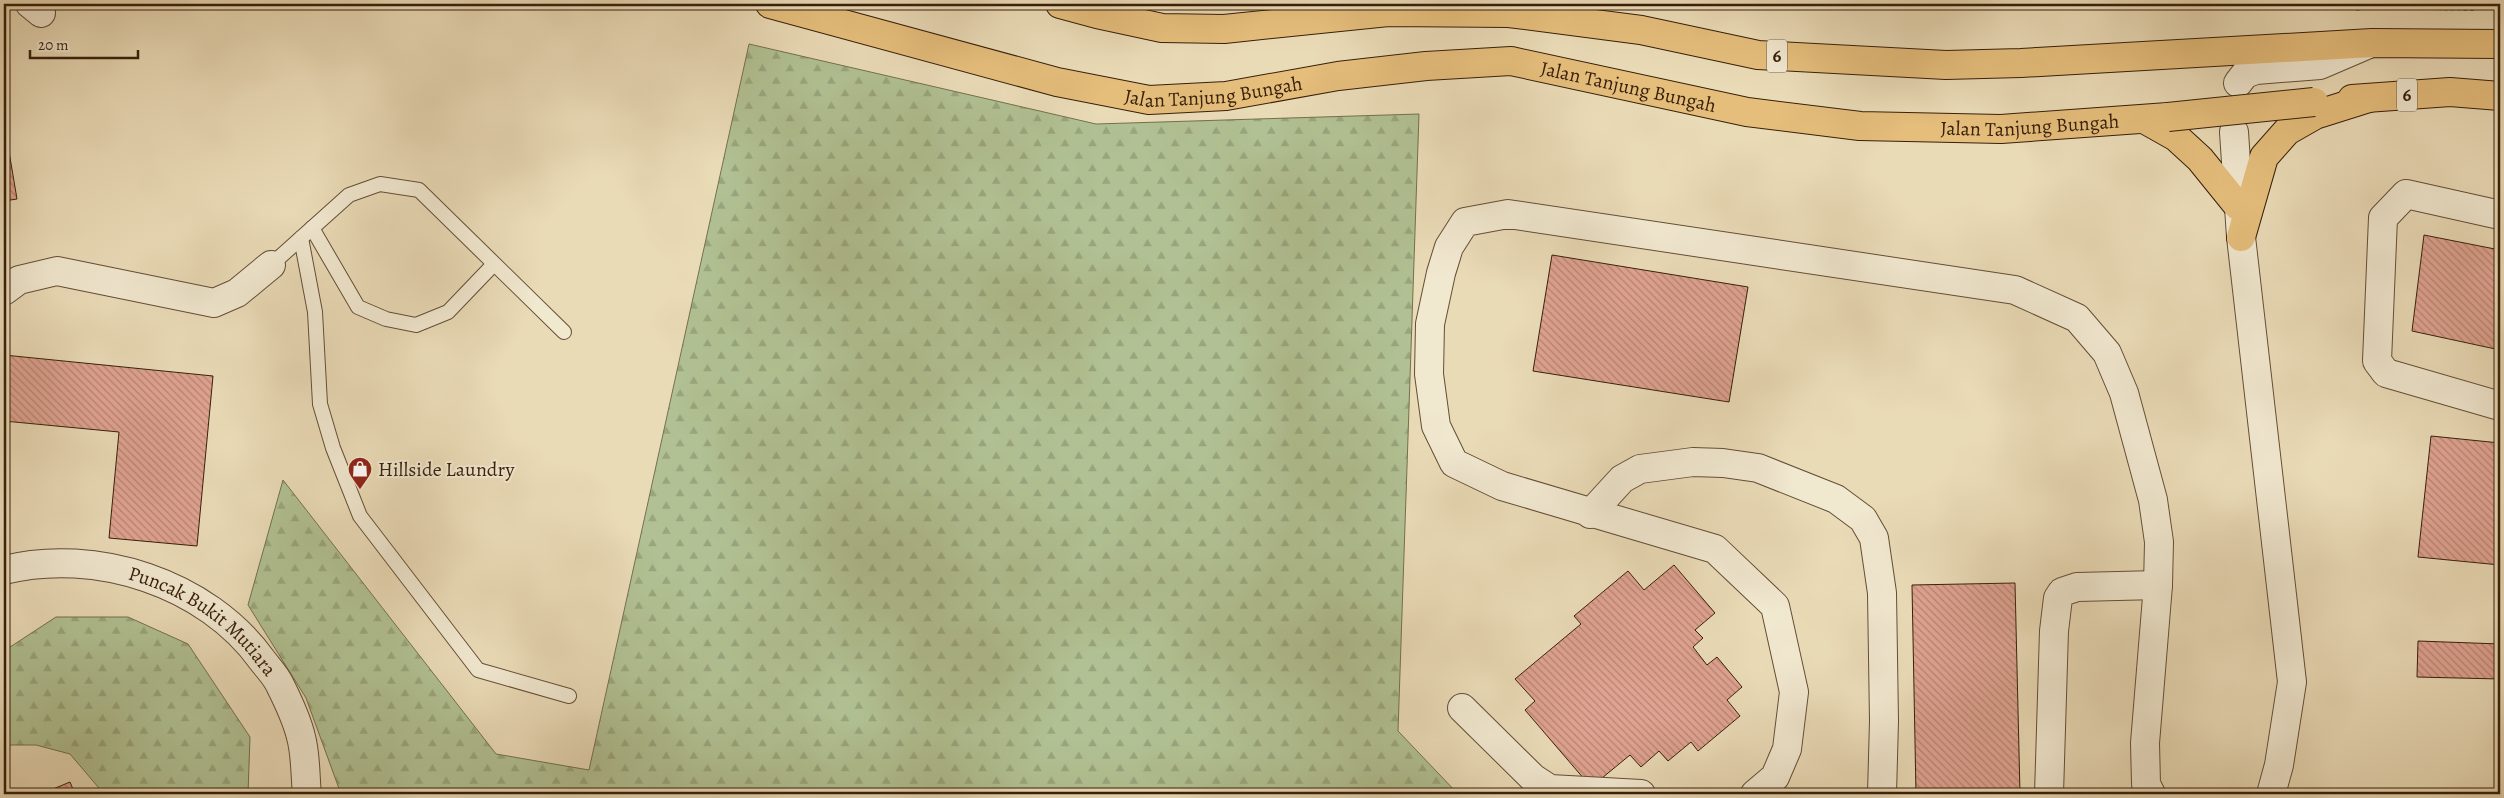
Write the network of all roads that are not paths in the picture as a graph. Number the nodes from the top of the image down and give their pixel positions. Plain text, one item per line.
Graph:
1 (770, 4) edge
2 (1060, 4) edge
3 (2372, 43) junction
4 (2500, 44) edge
5 (2238, 83) dead end
6 (2500, 96) edge
7 (2370, 98) junction
8 (2156, 118) junction
9 (2234, 132) dead end
10 (2238, 206) junction
11 (2500, 215) edge
12 (312, 228) junction
13 (2240, 237) junction
14 (300, 238) junction
15 (494, 264) junction
16 (271, 265) joint
17 (4, 292) edge
18 (564, 332) dead end
19 (2500, 406) edge
20 (1590, 514) junction
21 (4, 570) edge
22 (2158, 585) junction
23 (569, 696) dead end
24 (1462, 708) dead end
25 (307, 794) edge
26 (1641, 794) edge
27 (1754, 794) edge
28 (1882, 794) edge
29 (2049, 794) edge
30 (2151, 794) edge
31 (2271, 794) edge

1 - 8 main road, Jalan Tanjung Bungah / 6
2 - 3 main road, 6
3 - 4 main road, 6
3 - 5 street
6 - 7 main road, Jalan Tanjung Bungah / 6
7 - 8 main road, Jalan Tanjung Bungah / 6, bridge
7 - 13 main road
8 - 10 main road
9 - 10 street
10 - 13 street
11 - 19 street
12 - 14 lane
12 - 15 lane
12 - 15 lane
13 - 31 street
14 - 16 lane
14 - 23 lane
15 - 18 lane
16 - 17 street
20 - 22 street
20 - 27 street
20 - 28 street
21 - 25 street, Puncak Bukit Mutiara
22 - 29 street
22 - 30 street
24 - 26 street

